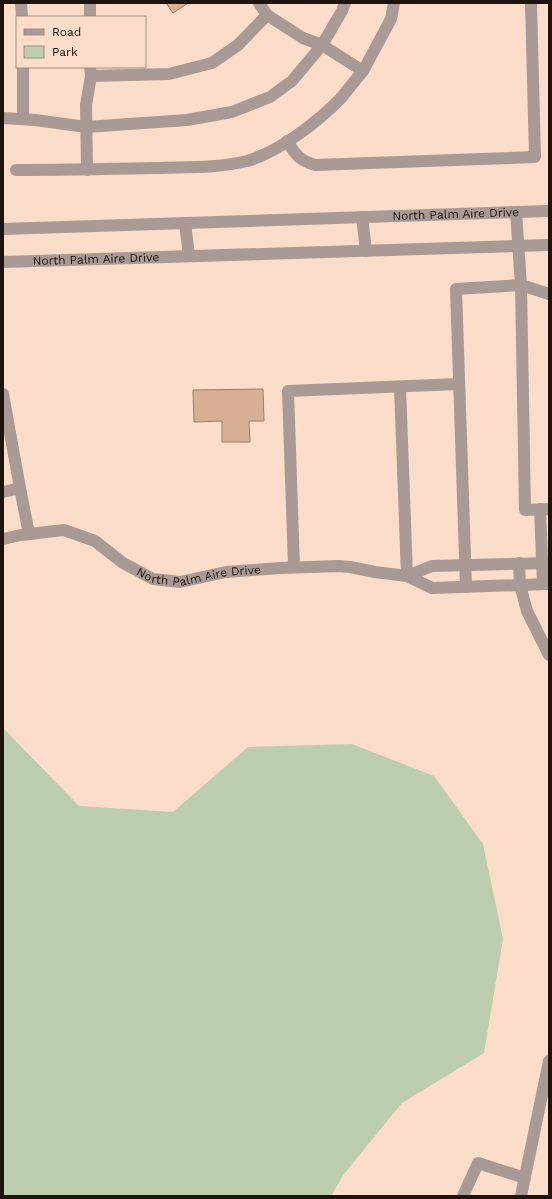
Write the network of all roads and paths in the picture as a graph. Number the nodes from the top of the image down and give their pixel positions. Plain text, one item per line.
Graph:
1 (21, 3) edge
2 (90, 3) edge
3 (260, 3) edge
4 (345, 3) edge
5 (394, 3) edge
6 (531, 3) edge
7 (267, 15) junction
8 (22, 16) edge
9 (90, 16) edge
10 (322, 46) junction
11 (23, 68) edge
12 (363, 71) junction
13 (90, 72) edge
14 (3, 118) edge
15 (23, 119) junction
16 (86, 127) junction
17 (287, 141) junction
18 (16, 170) dead end
19 (87, 170) junction
20 (549, 211) edge
21 (516, 212) junction
22 (362, 217) junction
23 (185, 223) junction
24 (3, 229) edge
25 (549, 245) edge
26 (519, 246) junction
27 (366, 251) junction
28 (189, 256) junction
29 (3, 262) edge
30 (521, 285) junction
31 (549, 294) edge
32 (459, 384) junction
33 (400, 387) junction
34 (3, 394) edge
35 (5, 414) edge
36 (20, 488) junction
37 (3, 492) edge
38 (544, 509) edge
39 (29, 534) junction
40 (3, 539) edge
41 (519, 563) junction
42 (546, 563) edge
43 (465, 564) junction
44 (294, 567) junction
45 (407, 576) junction
46 (546, 584) edge
47 (520, 585) junction
48 (466, 587) junction
49 (549, 655) edge
50 (549, 1061) edge
51 (545, 1102) edge
52 (525, 1178) junction
53 (463, 1196) edge
54 (521, 1196) edge

1 - 8 street
2 - 9 street
3 - 7 street
4 - 10 street
5 - 12 street
6 - 17 street
7 - 10 street
7 - 13 street
10 - 12 street
10 - 16 street
11 - 15 street
12 - 17 street
13 - 16 street
14 - 15 street
15 - 16 street
16 - 19 street
17 - 19 street
18 - 19 street
20 - 21 street, North Palm Aire Drive
21 - 22 street, North Palm Aire Drive
21 - 26 street
22 - 23 street, North Palm Aire Drive
22 - 27 street
23 - 24 street, North Palm Aire Drive
23 - 28 street
25 - 26 street, North Palm Aire Drive
26 - 27 street, North Palm Aire Drive
26 - 30 street
27 - 28 street, North Palm Aire Drive
28 - 29 street, North Palm Aire Drive
30 - 31 street
30 - 32 street
30 - 38 street
32 - 33 street
32 - 43 street
33 - 44 street
33 - 45 street
34 - 35 street
35 - 36 street
36 - 37 street
36 - 39 street
38 - 42 street
39 - 40 street, North Palm Aire Drive
39 - 44 street, North Palm Aire Drive
41 - 42 street, North Palm Aire Drive
41 - 43 street, North Palm Aire Drive
41 - 47 street
42 - 46 street
43 - 45 street, North Palm Aire Drive
43 - 48 street
44 - 45 street, North Palm Aire Drive
45 - 48 street, North Palm Aire Drive
46 - 47 street, North Palm Aire Drive
47 - 48 street, North Palm Aire Drive
47 - 49 street
50 - 51 street
51 - 52 street
52 - 53 street
52 - 54 street

